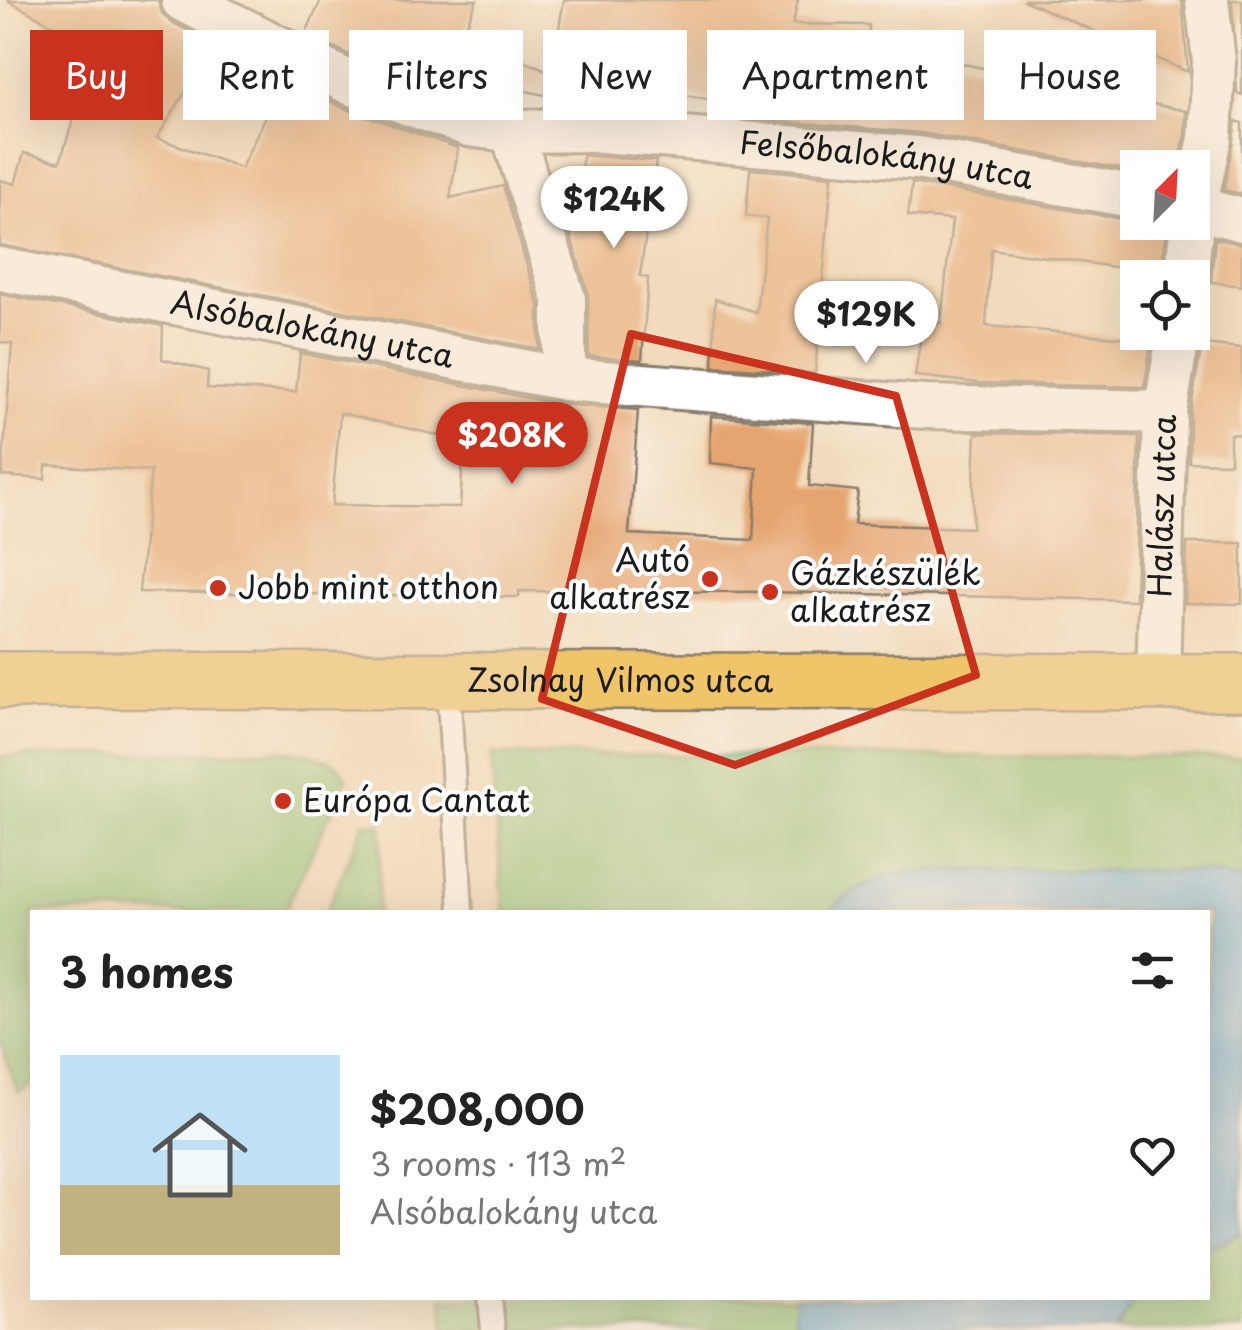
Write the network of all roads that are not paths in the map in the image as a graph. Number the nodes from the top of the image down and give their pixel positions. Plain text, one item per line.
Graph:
1 (183, 0) edge
2 (1207, 0) edge
3 (512, 131) junction
4 (1207, 150) edge
5 (1120, 194) edge
6 (1210, 216) edge
7 (1242, 220) edge
8 (0, 269) edge
9 (1176, 350) edge
10 (564, 379) junction
11 (1165, 412) junction
12 (448, 678) junction
13 (0, 680) edge
14 (1158, 681) junction
15 (1242, 682) edge
16 (460, 910) edge
17 (490, 1300) edge
18 (493, 1330) edge

1 - 3 street, Felsőbalokány utca
2 - 4 street
3 - 5 street, Felsőbalokány utca
3 - 10 street
6 - 7 street
8 - 10 street, Alsóbalokány utca
9 - 11 street, Halász utca
10 - 11 street, Alsóbalokány utca
11 - 14 street, Halász utca
12 - 13 main road, Zsolnay Vilmos utca
12 - 14 main road, Zsolnay Vilmos utca
12 - 16 lane
14 - 15 main road, Zsolnay Vilmos utca
17 - 18 lane

